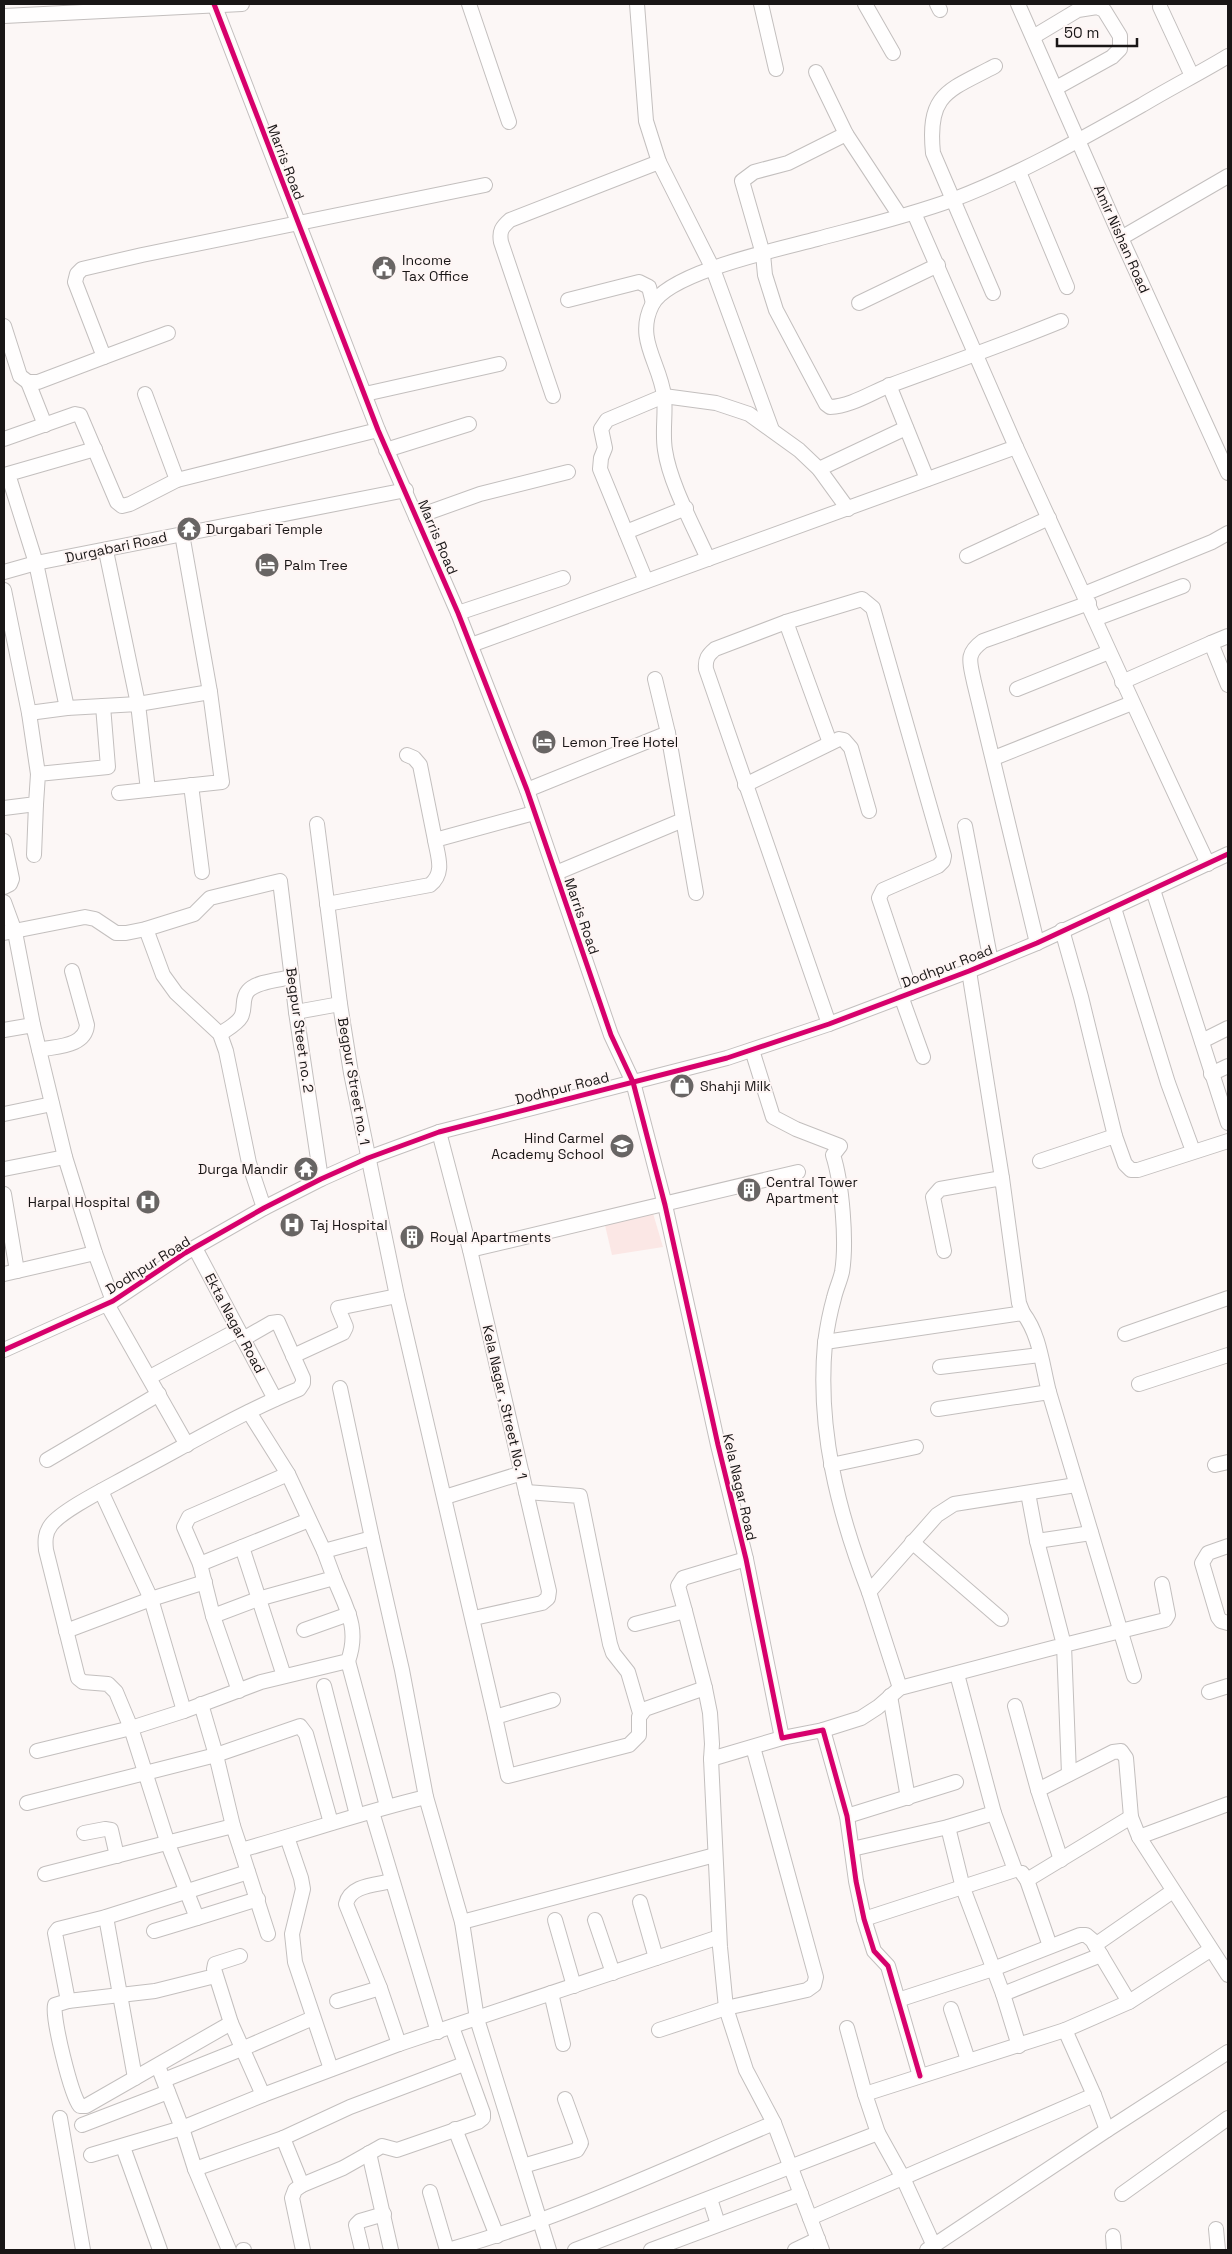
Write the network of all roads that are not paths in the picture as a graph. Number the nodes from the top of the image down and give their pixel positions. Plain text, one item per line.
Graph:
1 (242, 4) edge
2 (469, 4) edge
3 (637, 4) edge
4 (761, 4) edge
5 (865, 4) edge
6 (1018, 4) edge
7 (214, 5) edge
8 (1160, 7) dead end
9 (4, 16) edge
10 (1033, 37) junction
11 (893, 54) dead end
12 (1227, 61) edge
13 (995, 66) dead end
14 (776, 69) dead end
15 (816, 72) dead end
16 (1192, 76) junction
17 (1056, 88) junction
18 (509, 122) dead end
19 (846, 134) junction
20 (1079, 141) junction
21 (659, 162) junction
22 (1019, 172) junction
23 (1228, 176) edge
24 (484, 185) dead end
25 (953, 200) junction
26 (907, 215) junction
27 (297, 223) junction
28 (1121, 238) junction
29 (763, 254) junction
30 (938, 265) junction
31 (714, 269) junction
32 (1066, 287) dead end
33 (993, 293) dead end
34 (568, 300) dead end
35 (653, 302) junction
36 (859, 303) dead end
37 (1061, 321) dead end
38 (4, 326) edge
39 (168, 333) dead end
40 (977, 354) junction
41 (104, 357) junction
42 (499, 364) dead end
43 (28, 382) junction
44 (889, 385) junction
45 (145, 394) dead end
46 (366, 394) junction
47 (553, 396) dead end
48 (664, 396) junction
49 (45, 424) junction
50 (470, 424) dead end
51 (906, 428) junction
52 (378, 430) junction
53 (772, 430) junction
54 (4, 439) edge
55 (1016, 447) junction
56 (95, 449) junction
57 (386, 450) junction
58 (819, 469) junction
59 (6, 470) edge
60 (568, 472) dead end
61 (1228, 474) edge
62 (926, 478) junction
63 (177, 480) junction
64 (406, 490) junction
65 (686, 508) junction
66 (848, 509) junction
67 (416, 517) junction
68 (1049, 518) junction
69 (626, 532) junction
70 (1228, 533) edge
71 (182, 534) junction
72 (106, 551) junction
73 (967, 556) dead end
74 (708, 559) junction
75 (36, 563) junction
76 (4, 572) edge
77 (563, 578) dead end
78 (646, 581) junction
79 (1183, 586) dead end
80 (4, 590) edge
81 (1086, 598) junction
82 (458, 613) junction
83 (1095, 619) junction
84 (786, 622) junction
85 (1228, 636) edge
86 (1211, 643) junction
87 (471, 645) junction
88 (1109, 652) junction
89 (655, 679) dead end
90 (1122, 682) junction
91 (1228, 685) edge
92 (1017, 689) dead end
93 (210, 692) junction
94 (1132, 703) junction
95 (138, 704) junction
96 (103, 706) junction
97 (67, 708) junction
98 (29, 714) junction
99 (668, 733) junction
100 (830, 743) junction
101 (407, 755) dead end
102 (994, 758) junction
103 (38, 774) junction
104 (191, 785) junction
105 (745, 786) junction
106 (148, 790) junction
107 (527, 790) junction
108 (119, 793) dead end
109 (36, 804) junction
110 (4, 808) edge
111 (869, 811) dead end
112 (534, 813) junction
113 (683, 820) junction
114 (317, 824) dead end
115 (965, 826) dead end
116 (4, 840) edge
117 (435, 840) junction
118 (1228, 854) edge
119 (34, 855) dead end
120 (1208, 864) junction
121 (202, 872) dead end
122 (556, 873) junction
123 (4, 887) edge
124 (1153, 890) junction
125 (696, 893) dead end
126 (4, 902) edge
127 (327, 904) junction
128 (1114, 908) junction
129 (146, 930) junction
130 (1062, 930) junction
131 (9, 932) edge
132 (1037, 942) junction
133 (991, 962) junction
134 (72, 971) dead end
135 (969, 971) junction
136 (292, 977) junction
137 (906, 995) junction
138 (340, 1004) junction
139 (296, 1012) junction
140 (829, 1024) junction
141 (33, 1025) junction
142 (1228, 1028) edge
143 (4, 1030) edge
144 (220, 1034) junction
145 (1202, 1041) junction
146 (39, 1050) junction
147 (752, 1050) junction
148 (923, 1057) dead end
149 (1228, 1066) edge
150 (1211, 1074) junction
151 (633, 1082) junction
152 (52, 1104) junction
153 (4, 1114) edge
154 (1228, 1123) edge
155 (440, 1132) junction
156 (1115, 1136) junction
157 (1228, 1141) edge
158 (1193, 1151) junction
159 (65, 1157) junction
160 (368, 1158) junction
161 (1040, 1161) dead end
162 (4, 1169) edge
163 (798, 1172) dead end
164 (1002, 1178) junction
165 (321, 1179) junction
166 (4, 1194) edge
167 (665, 1205) junction
168 (264, 1208) junction
169 (6, 1216) edge
170 (195, 1248) junction
171 (470, 1250) junction
172 (944, 1252) dead end
173 (95, 1253) junction
174 (10, 1272) edge
175 (398, 1296) junction
176 (1228, 1298) edge
177 (110, 1302) junction
178 (1023, 1313) junction
179 (241, 1334) junction
180 (1125, 1334) dead end
181 (825, 1342) junction
182 (4, 1350) edge
183 (1040, 1355) junction
184 (1228, 1355) edge
185 (293, 1356) junction
186 (940, 1367) dead end
187 (150, 1377) junction
188 (1139, 1384) dead end
189 (340, 1388) dead end
190 (1049, 1392) junction
191 (159, 1394) junction
192 (275, 1399) junction
193 (938, 1410) dead end
194 (249, 1412) junction
195 (187, 1445) junction
196 (916, 1447) dead end
197 (47, 1460) dead end
198 (831, 1465) junction
199 (522, 1473) junction
200 (288, 1474) junction
201 (1076, 1485) junction
202 (101, 1491) junction
203 (526, 1492) junction
204 (1028, 1494) junction
205 (445, 1496) junction
206 (309, 1520) junction
207 (1090, 1533) junction
208 (372, 1538) junction
209 (1037, 1541) junction
210 (912, 1542) junction
211 (1228, 1546) edge
212 (242, 1547) junction
213 (324, 1551) junction
214 (746, 1559) junction
215 (200, 1564) junction
216 (334, 1578) junction
217 (205, 1582) junction
218 (1162, 1584) dead end
219 (869, 1592) junction
220 (151, 1599) junction
221 (258, 1599) junction
222 (684, 1611) junction
223 (349, 1614) junction
224 (213, 1616) junction
225 (474, 1618) junction
226 (1001, 1619) dead end
227 (1228, 1623) edge
228 (635, 1624) dead end
229 (66, 1630) junction
230 (304, 1630) dead end
231 (1121, 1630) junction
232 (1064, 1645) junction
233 (348, 1661) junction
234 (957, 1674) junction
235 (284, 1676) junction
236 (1134, 1676) dead end
237 (324, 1686) dead end
238 (1228, 1686) edge
239 (705, 1688) junction
240 (238, 1691) junction
241 (895, 1692) junction
242 (1209, 1692) dead end
243 (553, 1700) dead end
244 (201, 1704) junction
245 (1015, 1706) dead end
246 (184, 1711) junction
247 (640, 1713) junction
248 (495, 1717) junction
249 (131, 1728) junction
250 (823, 1730) junction
251 (782, 1738) junction
252 (754, 1747) junction
253 (37, 1751) dead end
254 (216, 1754) junction
255 (711, 1760) junction
256 (147, 1773) junction
257 (1069, 1774) junction
258 (956, 1782) dead end
259 (1038, 1790) junction
260 (426, 1797) junction
261 (908, 1798) junction
262 (27, 1803) dead end
263 (1228, 1804) edge
264 (387, 1806) junction
265 (372, 1812) junction
266 (994, 1814) junction
267 (357, 1815) junction
268 (847, 1816) junction
269 (1132, 1817) junction
270 (330, 1824) junction
271 (233, 1826) junction
272 (948, 1827) junction
273 (84, 1833) dead end
274 (287, 1837) junction
275 (1139, 1837) junction
276 (168, 1844) junction
277 (852, 1848) junction
278 (241, 1850) junction
279 (715, 1855) junction
280 (117, 1856) junction
281 (1061, 1860) junction
282 (1015, 1870) junction
283 (248, 1872) junction
284 (45, 1874) dead end
285 (1028, 1880) junction
286 (392, 1881) junction
287 (963, 1888) junction
288 (185, 1891) junction
289 (1173, 1891) junction
290 (258, 1899) junction
291 (640, 1902) dead end
292 (106, 1917) junction
293 (197, 1918) junction
294 (864, 1919) junction
295 (555, 1920) dead end
296 (595, 1920) dead end
297 (462, 1922) junction
298 (154, 1931) dead end
299 (268, 1934) dead end
300 (719, 1937) junction
301 (1050, 1946) junction
302 (1098, 1950) junction
303 (1210, 1950) junction
304 (240, 1956) dead end
305 (656, 1958) junction
306 (994, 1969) junction
307 (612, 1973) junction
308 (1228, 1975) edge
309 (215, 1976) junction
310 (574, 1986) junction
311 (380, 1988) junction
312 (551, 1993) junction
313 (1003, 1994) junction
314 (120, 1996) junction
315 (898, 2000) junction
316 (68, 2001) junction
317 (337, 2001) dead end
318 (1129, 2002) junction
319 (726, 2008) junction
320 (951, 2009) dead end
321 (313, 2018) junction
322 (477, 2019) junction
323 (231, 2023) junction
324 (452, 2027) junction
325 (847, 2028) dead end
326 (659, 2030) dead end
327 (1065, 2030) junction
328 (438, 2032) junction
329 (399, 2044) junction
330 (563, 2044) dead end
331 (1019, 2046) junction
332 (244, 2048) junction
333 (1228, 2052) edge
334 (968, 2060) junction
335 (464, 2064) junction
336 (158, 2066) junction
337 (331, 2069) junction
338 (920, 2076) junction
339 (135, 2078) junction
340 (166, 2086) junction
341 (263, 2094) junction
342 (865, 2094) junction
343 (1094, 2095) junction
344 (565, 2099) dead end
345 (60, 2118) dead end
346 (1228, 2118) edge
347 (774, 2123) junction
348 (82, 2125) dead end
349 (182, 2128) junction
350 (455, 2129) junction
351 (1107, 2130) junction
352 (878, 2133) junction
353 (283, 2138) junction
354 (122, 2147) junction
355 (369, 2153) junction
356 (91, 2155) dead end
357 (523, 2166) junction
358 (791, 2168) junction
359 (195, 2169) junction
360 (902, 2178) junction
361 (302, 2185) junction
362 (430, 2192) dead end
363 (801, 2194) junction
364 (1122, 2194) dead end
365 (710, 2199) junction
366 (384, 2214) junction
367 (810, 2218) junction
368 (540, 2220) junction
369 (718, 2224) junction
370 (1216, 2229) dead end
371 (497, 2236) junction
372 (1113, 2236) dead end
373 (820, 2244) edge
374 (930, 2248) edge
375 (83, 2250) edge
376 (160, 2250) edge
377 (229, 2250) edge
378 (303, 2250) edge
379 (362, 2250) edge
380 (391, 2250) edge
381 (447, 2250) edge
382 (549, 2250) edge
383 (575, 2250) edge
384 (651, 2250) edge
385 (795, 2250) edge
386 (1114, 2250) edge
387 (1218, 2250) edge

1 - 7 street
2 - 18 street
3 - 21 street
4 - 14 street
5 - 11 street
6 - 10 street, Amir Nishan Road
7 - 9 street
7 - 27 street, Marris Road
8 - 16 street
10 - 17 street, Amir Nishan Road
10 - 17 street
12 - 16 street
13 - 25 street
15 - 19 street
16 - 20 street
17 - 20 street, Amir Nishan Road
19 - 26 street
19 - 29 street
20 - 22 street
20 - 28 street, Amir Nishan Road
21 - 31 street
21 - 47 street
22 - 25 street
22 - 32 street
23 - 28 street
24 - 27 street
25 - 26 street
25 - 33 street
26 - 29 street
26 - 30 street
27 - 41 street
27 - 46 street, Marris Road
28 - 61 street, Amir Nishan Road
29 - 31 street
29 - 44 street
30 - 36 street
30 - 40 street
31 - 35 street
31 - 53 street
34 - 35 street
35 - 48 street
37 - 40 street
38 - 43 street
39 - 41 street
40 - 44 street
40 - 55 street
41 - 43 street
42 - 46 street
43 - 49 street
44 - 51 street
45 - 63 street
46 - 52 street, Marris Road
48 - 53 street
48 - 65 street
48 - 69 street
49 - 54 street
49 - 56 street
50 - 57 street
51 - 58 street
51 - 62 street
52 - 57 street, Marris Road
52 - 63 street
53 - 58 street
55 - 62 street
55 - 68 street
56 - 59 street
56 - 63 street
57 - 64 street, Marris Road
58 - 66 street
59 - 75 street
60 - 67 street
62 - 66 street
64 - 67 street, Marris Road
64 - 71 street, Durgabari Road
65 - 69 street
65 - 74 street
66 - 74 street
67 - 82 street, Marris Road
68 - 73 street
68 - 81 street
69 - 78 street
70 - 81 street
71 - 72 street, Durgabari Road
71 - 93 street
72 - 75 street, Durgabari Road
72 - 95 street
74 - 78 street
75 - 76 street, Durgabari Road
75 - 97 street
77 - 82 street
78 - 87 street
79 - 83 street
80 - 98 street
81 - 83 street
81 - 102 street
82 - 87 street, Marris Road
83 - 88 street
84 - 100 street
84 - 105 street
84 - 137 street
85 - 86 street
86 - 90 street
86 - 91 street
87 - 107 street, Marris Road
88 - 90 street
88 - 92 street
89 - 99 street
90 - 94 street
93 - 95 street
93 - 104 street
94 - 102 street
94 - 120 street
95 - 96 street
95 - 106 street
96 - 97 street
96 - 103 street
97 - 98 street
98 - 103 street
99 - 107 street
99 - 113 street
100 - 105 street
100 - 111 street
101 - 117 street
102 - 132 street
103 - 109 street
104 - 106 street
104 - 121 street
105 - 140 street
106 - 108 street
107 - 112 street, Marris Road
109 - 110 street
109 - 119 street
112 - 117 street
112 - 122 street, Marris Road
113 - 122 street
113 - 125 street
114 - 127 street, Begpur Street no. 1
115 - 133 street
116 - 123 street
117 - 127 street
118 - 120 street, Dodhpur Road
120 - 124 street, Dodhpur Road
122 - 151 street, Marris Road
124 - 128 street, Dodhpur Road
124 - 145 street
126 - 131 street
127 - 138 street, Begpur Street no. 1
128 - 130 street, Dodhpur Road
128 - 158 street
129 - 131 street
129 - 136 street, Begpur Steet no. 2
129 - 144 street
130 - 132 street, Dodhpur Road
130 - 156 street
131 - 141 street
132 - 133 street, Dodhpur Road
133 - 135 street, Dodhpur Road
134 - 146 street
135 - 137 street, Dodhpur Road
135 - 164 street
136 - 139 street, Begpur Steet no. 2
136 - 144 street
137 - 140 street, Dodhpur Road
137 - 148 street
138 - 139 street
138 - 160 street, Begpur Street no. 1
139 - 165 street, Begpur Steet no. 2
140 - 147 street, Dodhpur Road
141 - 143 street
141 - 146 street
142 - 145 street
144 - 168 street
145 - 150 street
146 - 152 street
147 - 151 street, Dodhpur Road
147 - 181 street
149 - 150 street
150 - 154 street
151 - 155 street, Dodhpur Road
151 - 167 street, Kela Nagar Road
152 - 153 street
152 - 159 street
155 - 160 street, Dodhpur Road
155 - 171 street, Kela Nagar , Street No. 1
156 - 158 street
156 - 161 street
157 - 158 street
159 - 162 street
159 - 173 street
160 - 165 street, Dodhpur Road
160 - 175 street, Begpur Street no. 1
163 - 167 street
164 - 172 street
164 - 178 street
165 - 168 street, Dodhpur Road
166 - 169 street
167 - 171 street
167 - 214 street, Kela Nagar Road
168 - 170 street, Dodhpur Road
169 - 174 street
170 - 177 street, Dodhpur Road
170 - 179 street, Ekta Nagar Road
171 - 199 street, Kela Nagar , Street No. 1
173 - 174 street
173 - 177 street
175 - 185 street
175 - 205 street, Begpur Street no. 1
176 - 180 street
177 - 182 street, Dodhpur Road
177 - 187 street
178 - 181 street
178 - 183 street
179 - 185 street
179 - 187 street
179 - 192 street, Ekta Nagar Road
181 - 198 street
183 - 186 street
183 - 190 street
184 - 188 street
185 - 192 street
187 - 191 street
189 - 208 street
190 - 193 street
190 - 201 street
191 - 195 street
191 - 197 street
192 - 194 street
194 - 195 street
194 - 200 street
195 - 202 street
196 - 198 street
198 - 219 street
199 - 203 street, Kela Nagar , Street No. 1
199 - 205 street
200 - 206 street
200 - 215 street
201 - 204 street
201 - 207 street
202 - 220 street
202 - 229 street
203 - 225 street, Kela Nagar , Street No. 1
203 - 247 street
204 - 209 street
204 - 210 street
205 - 225 street, Begpur Street no. 1
206 - 212 street
206 - 213 street
207 - 209 street
207 - 231 street
208 - 213 street
208 - 260 street
209 - 232 street
210 - 219 street
210 - 226 street
211 - 227 street
212 - 215 street
212 - 221 street
213 - 216 street
214 - 222 street
214 - 251 street, Kela Nagar Road
215 - 217 street
216 - 221 street
216 - 223 street
217 - 220 street
217 - 224 street
218 - 231 street
219 - 241 street
220 - 229 street
220 - 246 street
221 - 224 street
221 - 235 street
222 - 228 street
222 - 239 street
223 - 230 street
223 - 233 street
224 - 240 street
225 - 248 street, Begpur Street no. 1
229 - 249 street
231 - 232 street
231 - 236 street
232 - 234 street
232 - 257 street
233 - 235 street
233 - 264 street
234 - 241 street
234 - 266 street
235 - 240 street
237 - 267 street
238 - 242 street
239 - 247 street
239 - 255 street
240 - 244 street
241 - 250 street
241 - 261 street
243 - 248 street
244 - 246 street
244 - 254 street
245 - 259 street
246 - 249 street
247 - 248 street, Begpur Street no. 1
249 - 253 street
249 - 256 street
250 - 251 street
250 - 268 street
251 - 252 street
252 - 255 street
252 - 319 street
254 - 256 street
254 - 270 street
254 - 271 street
255 - 279 street
256 - 262 street
256 - 276 street
257 - 259 street
257 - 269 street
258 - 261 street
259 - 281 street
260 - 264 street
260 - 297 street
261 - 268 street
263 - 275 street
264 - 265 street
265 - 267 street
265 - 286 street
266 - 272 street
266 - 282 street
267 - 270 street
268 - 277 street
269 - 275 street
269 - 281 street
270 - 274 street
271 - 276 street
271 - 278 street
272 - 277 street
272 - 287 street
273 - 280 street
274 - 278 street
274 - 321 street
275 - 289 street
276 - 280 street
276 - 288 street
277 - 294 street
278 - 283 street
279 - 297 street
279 - 300 street
280 - 284 street
281 - 285 street
282 - 285 street
282 - 287 street
283 - 288 street
283 - 290 street
285 - 301 street
286 - 311 street
286 - 328 street
287 - 294 street
287 - 306 street
288 - 292 street
288 - 293 street
289 - 302 street
289 - 303 street
290 - 293 street
290 - 299 street
291 - 305 street
292 - 314 street
292 - 316 street
293 - 298 street
294 - 315 street
295 - 310 street
296 - 307 street
297 - 322 street
300 - 305 street
300 - 319 street
301 - 302 street
301 - 306 street
302 - 313 street
302 - 318 street
303 - 308 street
303 - 318 street
304 - 309 street
305 - 307 street
306 - 313 street
306 - 315 street
307 - 310 street
309 - 314 street
309 - 323 street
310 - 312 street
311 - 317 street
311 - 329 street
312 - 322 street
312 - 330 street
313 - 331 street
314 - 316 street
314 - 339 street
315 - 338 street
316 - 339 street
318 - 327 street
319 - 326 street
319 - 347 street
320 - 334 street
321 - 332 street
321 - 337 street
322 - 324 street
322 - 357 street
323 - 332 street
323 - 336 street
324 - 328 street
324 - 335 street
325 - 342 street
327 - 331 street
327 - 343 street
328 - 329 street
329 - 337 street
331 - 334 street
332 - 340 street
332 - 341 street
333 - 351 street
334 - 338 street
335 - 350 street
335 - 353 street
336 - 339 street
336 - 340 street
337 - 341 street
338 - 342 street
340 - 348 street
340 - 349 street
341 - 349 street
342 - 352 street
343 - 351 street
343 - 360 street
344 - 357 street
345 - 375 street
346 - 364 street
347 - 358 street
347 - 368 street
349 - 354 street
349 - 359 street
350 - 355 street
350 - 371 street
351 - 374 street
352 - 358 street
352 - 360 street
353 - 359 street
353 - 361 street
354 - 356 street
354 - 376 street
355 - 361 street
355 - 366 street
357 - 368 street
358 - 363 street
358 - 365 street
359 - 377 street
360 - 367 street
360 - 374 street
361 - 378 street
362 - 381 street
363 - 367 street
363 - 369 street
365 - 369 street
365 - 383 street
366 - 379 street
366 - 380 street
367 - 373 street
368 - 371 street
368 - 382 street
369 - 384 street
370 - 387 street
371 - 381 street
372 - 386 street
373 - 385 street

